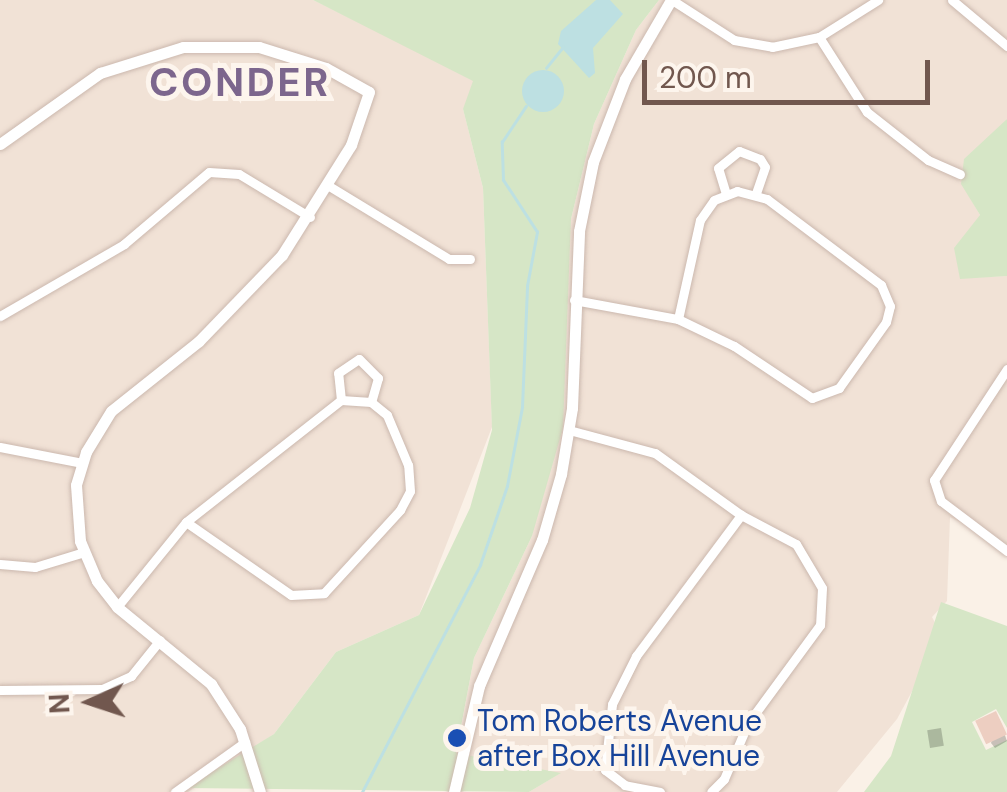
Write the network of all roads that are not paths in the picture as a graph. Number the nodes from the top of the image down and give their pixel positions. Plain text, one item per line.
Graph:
1 (672, 0) edge
2 (878, 0) edge
3 (952, 0) edge
4 (820, 37) junction
5 (1007, 46) edge
6 (0, 144) edge
7 (960, 174) dead end
8 (329, 186) junction
9 (756, 193) junction
10 (726, 194) junction
11 (310, 217) junction
12 (470, 259) dead end
13 (574, 300) junction
14 (0, 316) edge
15 (678, 319) junction
16 (1007, 369) edge
17 (1004, 382) edge
18 (341, 400) junction
19 (371, 402) junction
20 (569, 430) junction
21 (0, 447) edge
22 (82, 463) junction
23 (741, 515) junction
24 (186, 522) junction
25 (1007, 551) edge
26 (84, 552) junction
27 (0, 564) edge
28 (118, 607) junction
29 (160, 640) junction
30 (0, 690) edge
31 (246, 742) junction
32 (175, 792) edge
33 (260, 792) edge
34 (454, 792) edge
35 (660, 792) edge
36 (711, 792) edge

1 - 4 street
1 - 13 street
2 - 4 street
3 - 5 street
4 - 7 street
6 - 8 street
8 - 11 street
8 - 12 street
9 - 10 street
9 - 10 street
9 - 15 street
10 - 15 street
11 - 14 street
11 - 22 street
13 - 15 street
13 - 20 street
16 - 17 street
17 - 25 street
18 - 19 street
18 - 19 street
18 - 24 street
19 - 24 street
20 - 23 street
20 - 34 street
21 - 22 street
22 - 26 street
23 - 35 street
23 - 36 street
24 - 28 street
26 - 27 street
26 - 28 street
28 - 29 street
29 - 30 street
29 - 31 street
31 - 32 street
31 - 33 street

